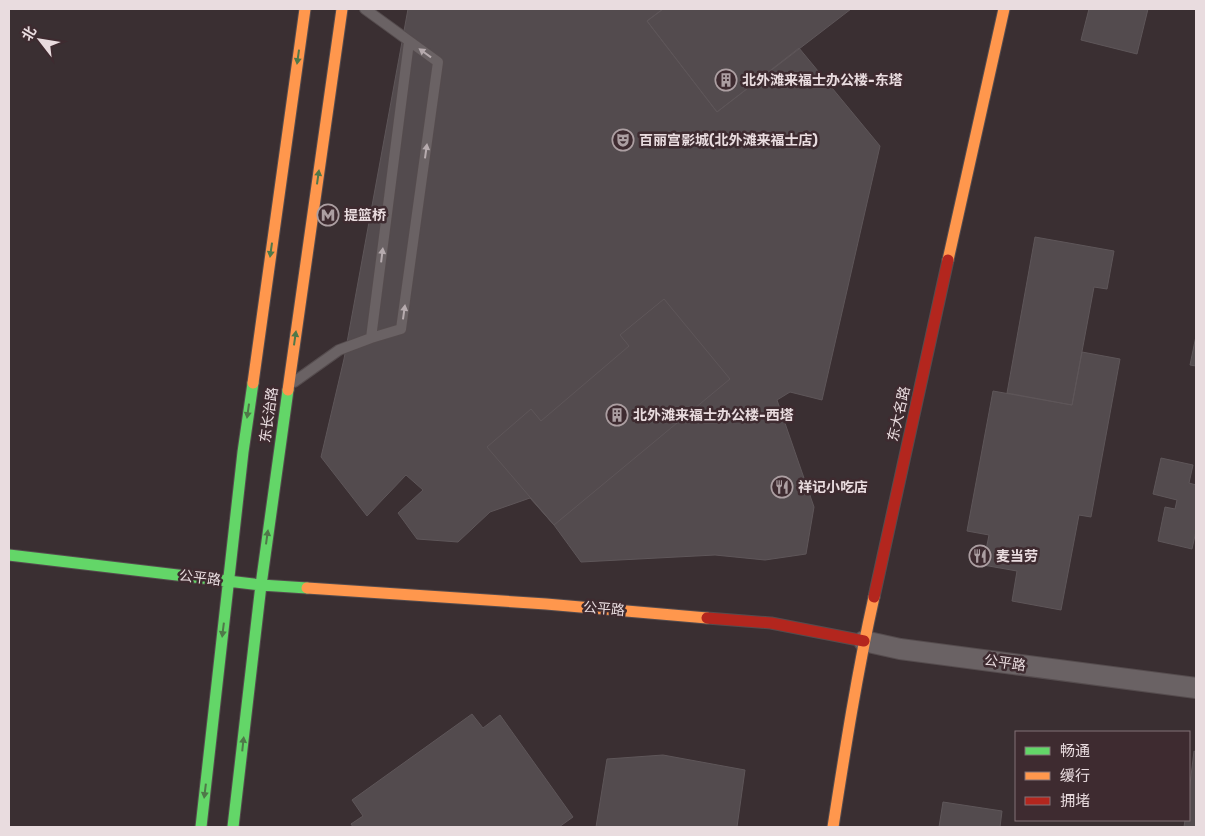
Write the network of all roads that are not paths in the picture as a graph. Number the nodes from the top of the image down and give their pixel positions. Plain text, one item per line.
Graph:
1 (305, 9) edge
2 (342, 9) edge
3 (365, 9) edge
4 (1004, 9) edge
5 (410, 42) junction
6 (371, 338) junction
7 (289, 386) junction
8 (9, 555) edge
9 (229, 582) junction
10 (260, 585) junction
11 (864, 641) junction
12 (1196, 688) edge
13 (201, 827) edge
14 (233, 827) edge
15 (833, 827) edge

1 -> 9 main road, 东长治路
7 -> 2 main road, 东长治路
3 - 5 lane
4 - 11 main road, 东大名路
6 -> 5 lane
6 -> 5 lane
6 - 7 lane
10 -> 7 main road, 东长治路
8 - 9 main road, 公平路
9 - 10 main road, 公平路
9 -> 13 main road, 东长治路
10 - 11 main road, 公平路
14 -> 10 main road, 东长治路
11 - 12 street, 公平路
11 - 15 main road, 东大名路

